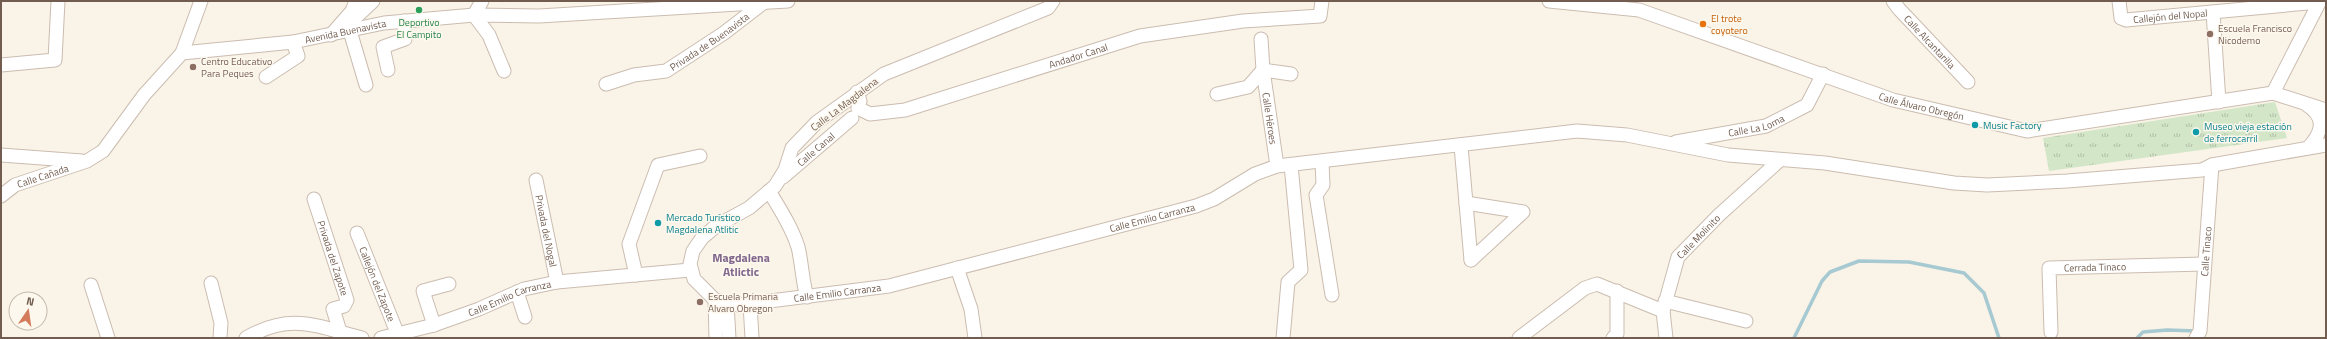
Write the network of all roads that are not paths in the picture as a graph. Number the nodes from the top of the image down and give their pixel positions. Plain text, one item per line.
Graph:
1 (58, 1) edge
2 (201, 1) edge
3 (356, 1) edge
4 (373, 1) edge
5 (482, 1) edge
6 (788, 1) edge
7 (1053, 1) edge
8 (1322, 1) edge
9 (1549, 1) edge
10 (2119, 1) edge
11 (2320, 1) edge
12 (763, 3) junction
13 (1898, 4) edge
14 (632, 6) edge
15 (2213, 12) junction
16 (474, 15) junction
17 (404, 21) junction
18 (350, 31) junction
19 (331, 35) junction
20 (1261, 39) dead end
21 (293, 42) junction
22 (182, 53) junction
23 (1, 64) edge
24 (388, 70) dead end
25 (1263, 70) junction
26 (504, 71) dead end
27 (1291, 74) dead end
28 (1823, 74) junction
29 (266, 77) dead end
30 (1968, 82) dead end
31 (606, 84) dead end
32 (366, 85) dead end
33 (857, 92) junction
34 (2273, 93) junction
35 (1217, 94) dead end
36 (2219, 102) junction
37 (2306, 105) junction
38 (2326, 110) edge
39 (852, 118) dead end
40 (1668, 144) junction
41 (2326, 145) edge
42 (1461, 146) junction
43 (2308, 148) junction
44 (1, 154) edge
45 (700, 156) dead end
46 (1780, 160) junction
47 (87, 162) junction
48 (1322, 162) junction
49 (2212, 164) junction
50 (1291, 165) junction
51 (1277, 166) junction
52 (536, 180) dead end
53 (780, 180) junction
54 (770, 191) junction
55 (1, 196) edge
56 (314, 199) dead end
57 (1466, 203) junction
58 (357, 233) dead end
59 (2204, 264) junction
60 (957, 268) junction
61 (690, 270) junction
62 (636, 275) junction
63 (558, 282) junction
64 (211, 284) dead end
65 (449, 284) dead end
66 (91, 285) dead end
67 (1617, 291) junction
68 (517, 292) junction
69 (1332, 295) dead end
70 (807, 296) junction
71 (721, 302) junction
72 (750, 304) junction
73 (1664, 306) junction
74 (525, 317) dead end
75 (1746, 321) dead end
76 (434, 325) junction
77 (2051, 332) dead end
78 (268, 333) edge
79 (341, 335) edge
80 (398, 335) junction
81 (2200, 336) edge
82 (108, 338) edge
83 (220, 338) edge
84 (246, 338) edge
85 (362, 338) edge
86 (381, 338) edge
87 (716, 338) edge
88 (730, 338) edge
89 (752, 338) edge
90 (976, 338) edge
91 (1283, 338) edge
92 (1519, 338) edge
93 (1614, 338) edge
94 (1666, 338) edge

1 - 23 street
2 - 22 street
3 - 19 street
4 - 18 street
5 - 16 street
6 - 12 street, Avenida Buenavista
7 - 33 street, Calle La Magdalena
8 - 33 street, Andador Canal
9 - 28 street, Calle Álvaro Obregón
10 - 15 street, Callejón del Nopal
11 - 15 street
11 - 34 street
12 - 14 street, Avenida Buenavista
12 - 31 street, Privada de Buenavista
13 - 30 street, Calle Alcantarilla
14 - 16 street, Avenida Buenavista
15 - 36 street
16 - 17 street, Avenida Buenavista
16 - 26 street
17 - 18 street, Avenida Buenavista
17 - 24 street
18 - 19 street, Avenida Buenavista
18 - 32 street
19 - 21 street, Avenida Buenavista
20 - 25 street, Calle Héroes
21 - 22 street, Avenida Buenavista
21 - 29 street
22 - 47 street
25 - 27 street
25 - 35 street, Calle Héroes
25 - 51 street, Calle Héroes
28 - 36 street, Calle Álvaro Obregón
28 - 40 street, Calle La Loma
33 - 53 street, Calle La Magdalena
34 - 36 street, Calle Álvaro Obregón
34 - 37 street, Calle Álvaro Obregón
37 - 38 street, Calle Álvaro Obregón
37 - 43 street
39 - 53 street, Calle Canal
40 - 42 street, Calle Emilio Carranza
40 - 46 street, Calle Emilio Carranza
41 - 43 street, Calle Emilio Carranza
42 - 48 street, Calle Emilio Carranza
42 - 57 street
43 - 49 street, Calle Emilio Carranza
44 - 47 street
45 - 62 street
46 - 49 street, Calle Emilio Carranza
46 - 73 street, Calle Molinito
47 - 55 street, Calle Cañada
48 - 50 street, Calle Emilio Carranza
48 - 69 street
49 - 59 street, Calle Tinaco
50 - 51 street, Calle Emilio Carranza
50 - 91 street
51 - 60 street, Calle Emilio Carranza
52 - 63 street, Privada del Nogal
53 - 54 street, Calle La Magdalena
54 - 61 street, Calle La Magdalena
54 - 70 street
56 - 79 street, Privada del Zapote
57 - 57 street
58 - 80 street, Callejón del Zapote
59 - 77 street, Cerrada Tinaco
59 - 81 street, Calle Tinaco
60 - 70 street, Calle Emilio Carranza
60 - 90 street
61 - 62 street, Calle Emilio Carranza
61 - 71 street
62 - 63 street, Calle Emilio Carranza
63 - 68 street, Calle Emilio Carranza
64 - 83 street
65 - 76 street
66 - 82 street
67 - 73 street
67 - 92 street
67 - 93 street
68 - 74 street
68 - 76 street, Calle Emilio Carranza
70 - 72 street, Calle Emilio Carranza
71 - 72 street, Calle Emilio Carranza
71 - 87 street
71 - 88 street
72 - 89 street
73 - 75 street
73 - 94 street, Calle Molinito
76 - 80 street, Calle Emilio Carranza
78 - 79 street
78 - 84 street
79 - 85 street
80 - 86 street, Calle Emilio Carranza

